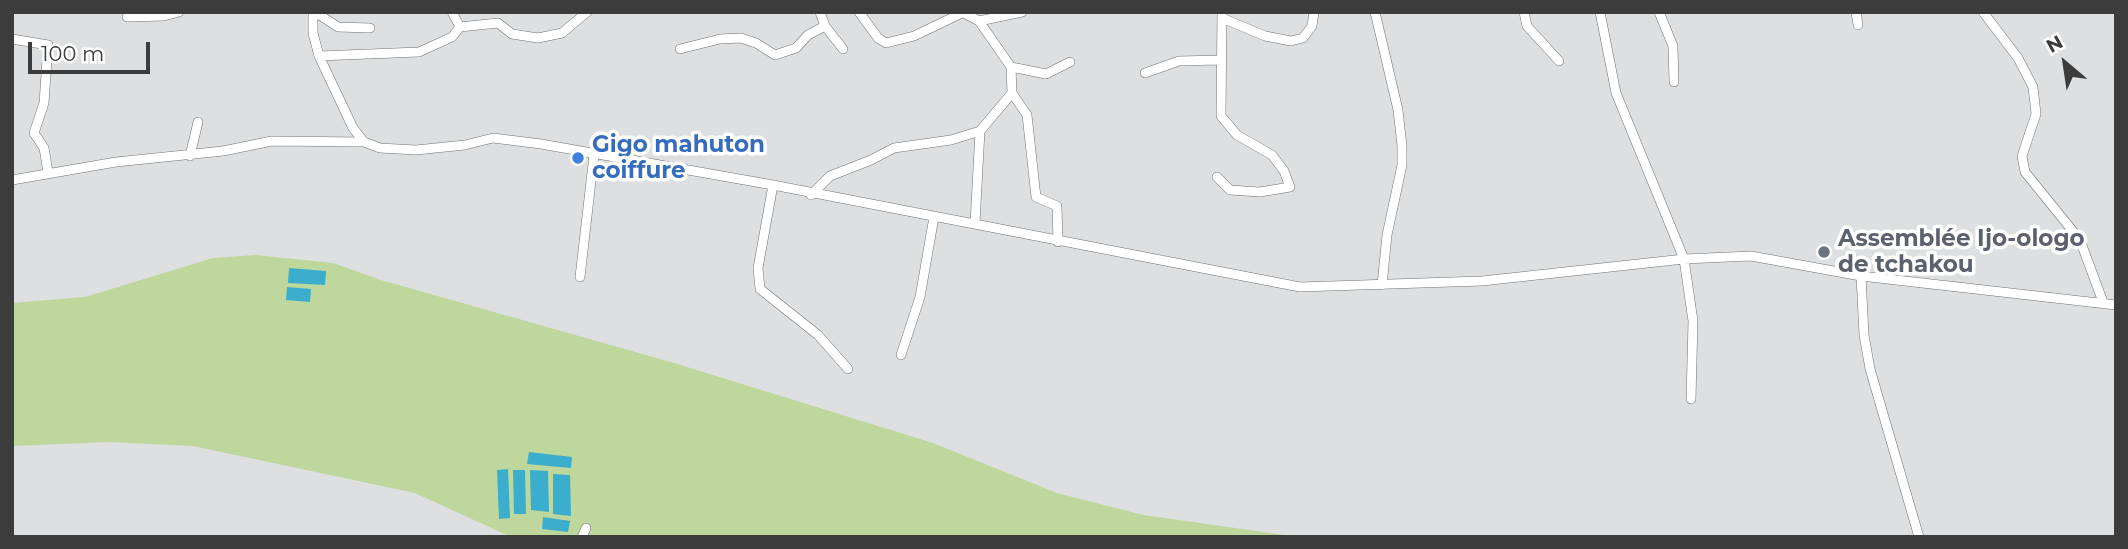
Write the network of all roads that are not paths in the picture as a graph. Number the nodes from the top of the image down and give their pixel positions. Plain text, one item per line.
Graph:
1 (179, 12) edge
2 (314, 12) edge
3 (452, 12) edge
4 (499, 12) edge
5 (587, 12) edge
6 (820, 12) edge
7 (859, 12) edge
8 (1022, 12) edge
9 (1314, 12) edge
10 (1375, 12) edge
11 (1524, 12) edge
12 (1600, 12) edge
13 (1659, 12) edge
14 (1856, 12) edge
15 (1983, 12) edge
16 (962, 13) edge
17 (1221, 14) edge
18 (127, 17) dead end
19 (979, 21) junction
20 (498, 23) junction
21 (1858, 25) dead end
22 (825, 26) junction
23 (460, 27) junction
24 (370, 28) dead end
25 (12, 39) edge
26 (680, 49) dead end
27 (843, 49) dead end
28 (319, 56) junction
29 (1219, 61) junction
30 (1559, 61) dead end
31 (1070, 62) dead end
32 (1011, 67) junction
33 (1145, 73) dead end
34 (1674, 82) dead end
35 (1012, 93) junction
36 (198, 122) dead end
37 (980, 131) junction
38 (364, 142) junction
39 (594, 155) junction
40 (190, 156) junction
41 (48, 172) junction
42 (1217, 177) dead end
43 (12, 180) edge
44 (773, 185) junction
45 (811, 195) junction
46 (934, 217) junction
47 (975, 223) junction
48 (1058, 242) junction
49 (1684, 259) junction
50 (1861, 276) junction
51 (580, 277) dead end
52 (1382, 285) junction
53 (2103, 302) junction
54 (2116, 305) edge
55 (901, 355) dead end
56 (848, 369) dead end
57 (1691, 399) dead end
58 (1919, 537) edge

1 - 18 street
2 - 24 street
2 - 28 street
3 - 23 street
4 - 20 street
5 - 20 street
6 - 22 street
7 - 16 street
8 - 19 street
9 - 17 street
10 - 52 street
11 - 30 street
12 - 49 street
13 - 34 street
14 - 21 street
15 - 53 street
16 - 19 street
17 - 29 street
19 - 32 street
20 - 23 street
22 - 26 street
22 - 27 street
23 - 28 street
25 - 41 street
28 - 38 street
29 - 33 street
29 - 42 street
31 - 32 street
32 - 35 street
35 - 37 street
35 - 48 street
36 - 40 street
37 - 45 street
37 - 47 street
38 - 39 street
38 - 40 street
39 - 44 street
39 - 51 street
40 - 41 street
41 - 43 street
44 - 45 street
44 - 56 street
45 - 46 street
46 - 47 street
46 - 55 street
47 - 48 street
48 - 52 street
49 - 50 street
49 - 52 street
49 - 57 street
50 - 53 street
50 - 58 street
53 - 54 street

